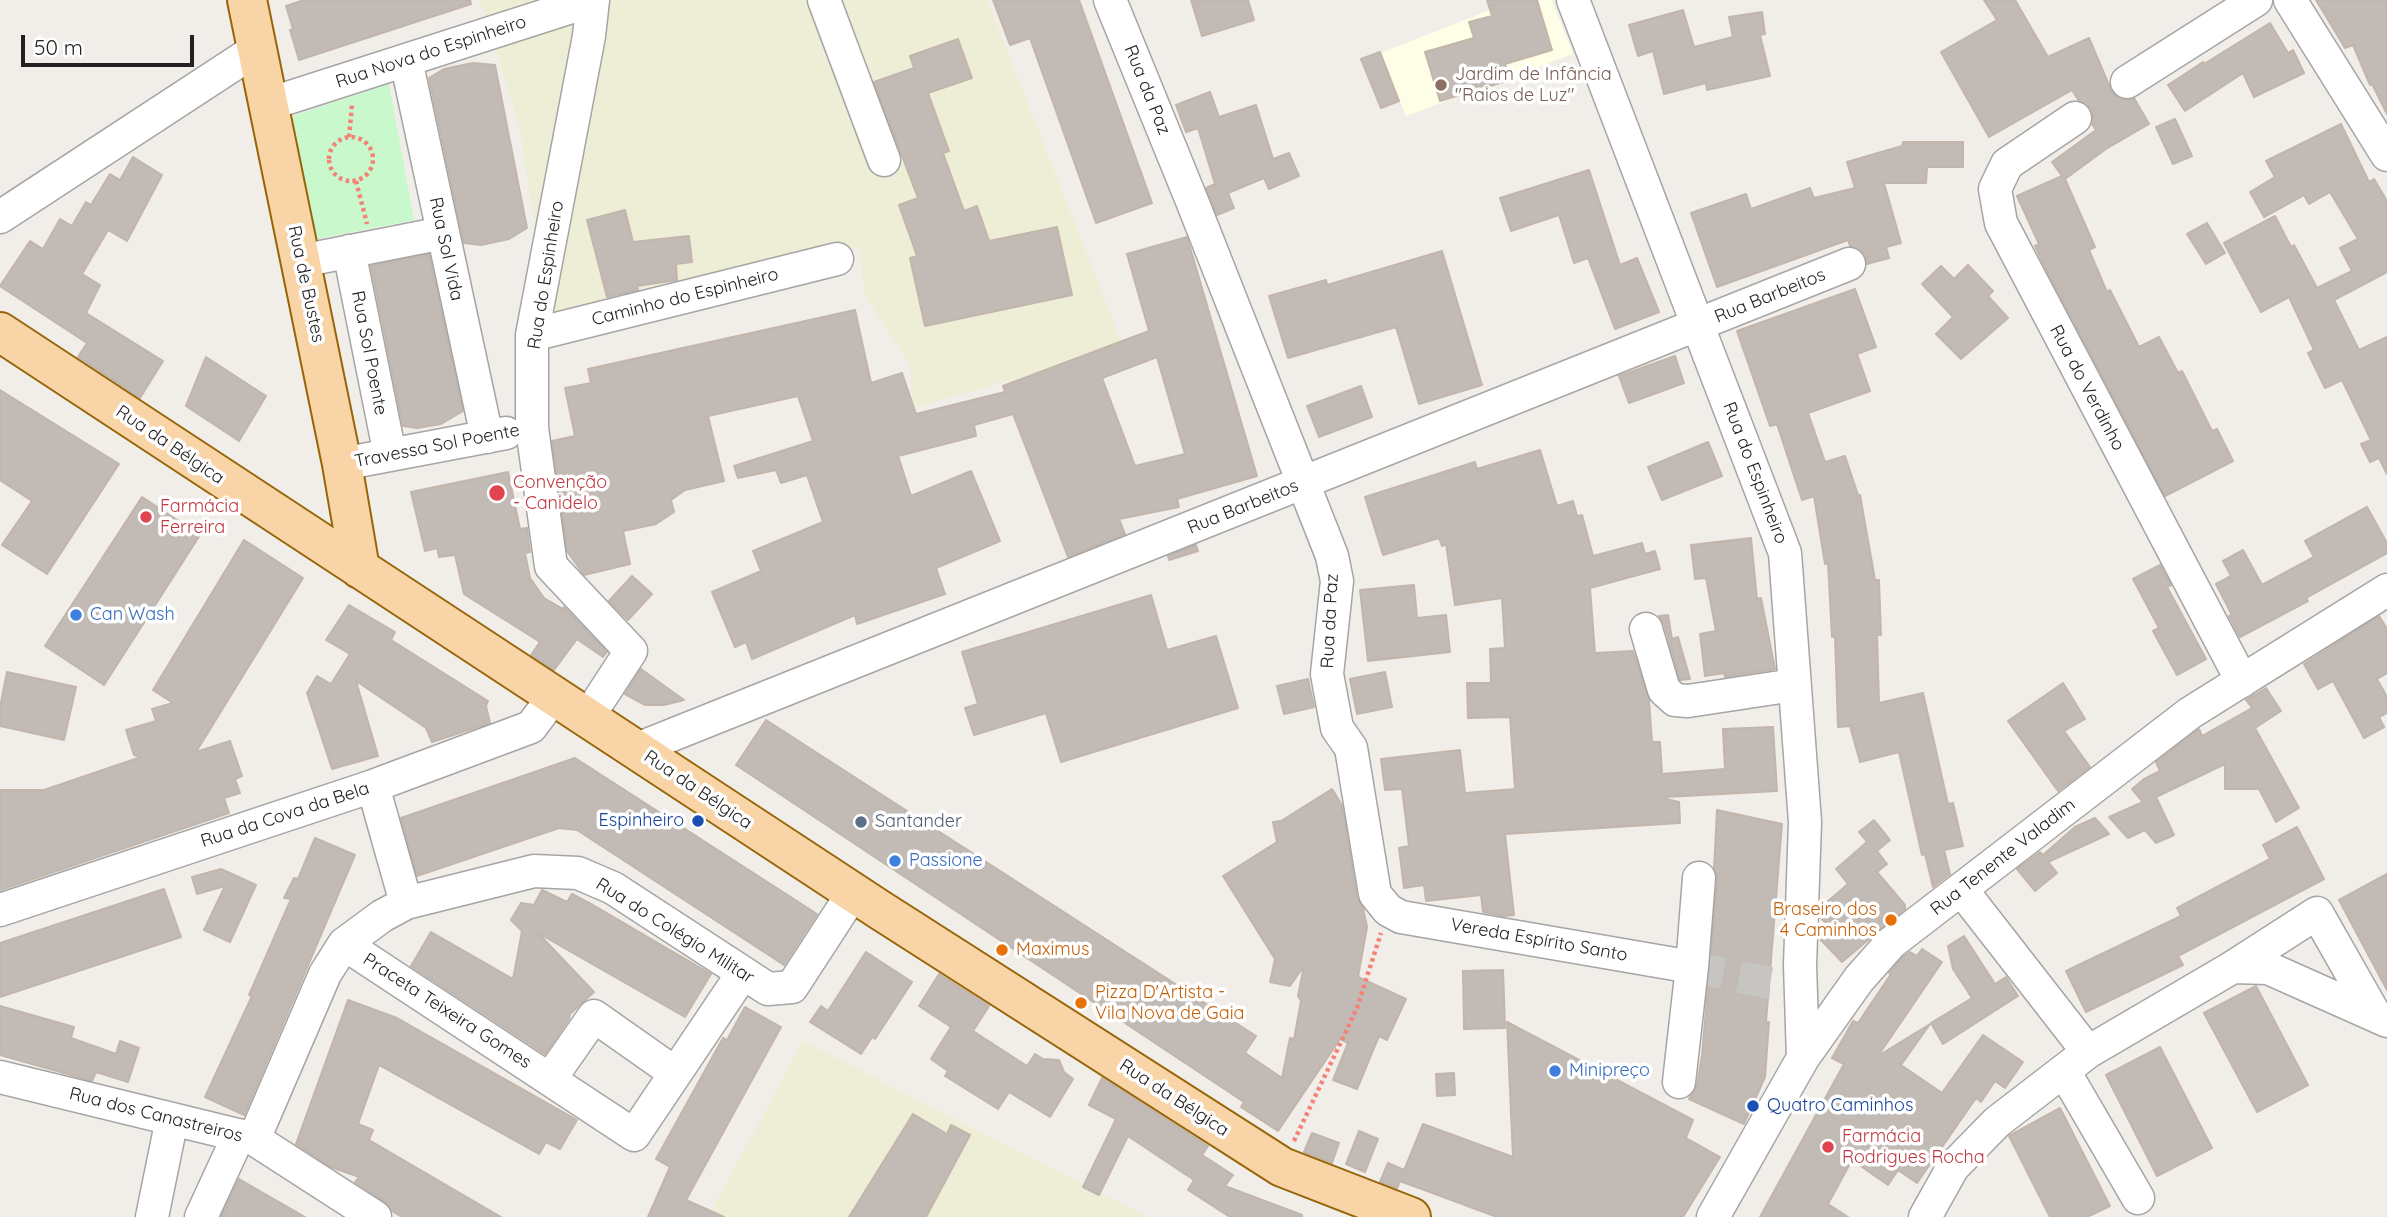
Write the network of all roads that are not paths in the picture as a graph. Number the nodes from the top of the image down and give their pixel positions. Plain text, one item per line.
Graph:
1 (247, 0) edge
2 (593, 0) edge
3 (824, 0) edge
4 (1110, 0) edge
5 (1573, 0) edge
6 (2256, 0) edge
7 (2290, 0) edge
8 (257, 49) junction
9 (406, 60) junction
10 (2127, 82) dead end
11 (268, 104) junction
12 (2075, 118) dead end
13 (2387, 155) edge
14 (884, 160) dead end
15 (0, 217) edge
16 (443, 233) junction
17 (360, 249) junction
18 (838, 259) dead end
19 (301, 261) junction
20 (1849, 264) dead end
21 (1698, 326) junction
22 (0, 332) edge
23 (532, 335) junction
24 (532, 428) junction
25 (487, 437) junction
26 (390, 456) junction
27 (342, 464) junction
28 (1304, 483) junction
29 (360, 569) junction
30 (2387, 590) edge
31 (1646, 629) dead end
32 (2242, 681) junction
33 (1794, 685) junction
34 (555, 695) junction
35 (588, 717) junction
36 (637, 749) junction
37 (373, 786) junction
38 (1699, 878) dead end
39 (1961, 890) junction
40 (853, 892) junction
41 (406, 903) junction
42 (0, 910) edge
43 (1388, 910) joint
44 (344, 944) junction
45 (1692, 967) junction
46 (2233, 967) junction
47 (743, 973) junction
48 (2381, 1018) edge
49 (1803, 1058) junction
50 (2076, 1061) junction
51 (675, 1073) junction
52 (0, 1077) edge
53 (550, 1079) junction
54 (1679, 1082) dead end
55 (172, 1119) junction
56 (246, 1137) junction
57 (2138, 1198) dead end
58 (358, 1213) edge
59 (152, 1217) edge
60 (201, 1217) edge
61 (1411, 1217) edge
62 (1713, 1217) edge
63 (1925, 1217) edge

1 - 8 main road, Rua de Bustes
2 - 9 street, Rua Nova do Espinheiro
2 - 23 street, Rua do Espinheiro
3 - 14 street
4 - 28 street, Rua da Paz
5 - 21 street, Rua do Espinheiro
6 - 10 street
7 - 13 street
8 - 11 main road, Rua de Bustes
8 - 15 street
9 - 11 street, Rua Nova do Espinheiro
9 - 16 street, Rua Sol Vida
11 - 19 main road, Rua de Bustes
12 - 32 street, Rua do Verdinho
16 - 17 street
16 - 25 street, Rua Sol Vida
17 - 19 street
17 - 26 street, Rua Sol Poente
18 - 23 street, Caminho do Espinheiro
19 - 27 main road, Rua de Bustes
20 - 21 street, Rua Barbeitos
21 - 28 street, Rua Barbeitos
21 - 33 street, Rua do Espinheiro
22 - 29 main road, Rua da Bélgica
23 - 24 street, Rua do Espinheiro
24 - 25 street, Travessa Sol Poente
24 - 35 street, Rua do Espinheiro
25 - 26 street, Travessa Sol Poente
26 - 27 street, Travessa Sol Poente
27 - 29 main road, Rua de Bustes
28 - 36 street, Rua Barbeitos
28 - 43 street, Rua da Paz
29 - 34 main road, Rua da Bélgica
30 - 32 street, Rua Tenente Valadim
31 - 33 street
32 - 39 street, Rua Tenente Valadim
33 - 49 street, Rua do Espinheiro
34 - 35 main road, Rua da Bélgica
34 - 37 street, Rua da Cova da Bela
35 - 36 main road, Rua da Bélgica
36 - 40 main road, Rua da Bélgica
37 - 41 street
37 - 42 street, Rua da Cova da Bela
38 - 45 street
39 - 49 street, Rua Tenente Valadim
39 - 50 street
40 - 47 street, Rua do Colégio Militar
40 - 61 main road, Rua da Bélgica
41 - 44 street, Rua do Colégio Militar
41 - 47 street, Rua do Colégio Militar
43 - 45 street, Vereda Espírito Santo
44 - 53 street, Praceta Teixeira Gomes
44 - 56 street, Rua do Colégio Militar
45 - 54 street
46 - 48 street
46 - 48 street
46 - 50 street
47 - 51 street, Praceta Teixeira Gomes
49 - 62 street, Rua Tenente Valadim
50 - 57 street
50 - 63 street
51 - 53 street, Praceta Teixeira Gomes
51 - 53 street, Praceta Teixeira Gomes
52 - 55 street, Rua dos Canastreiros
55 - 56 street, Rua dos Canastreiros
55 - 59 street
56 - 58 street, Rua dos Canastreiros
56 - 60 street, Rua do Colégio Militar

